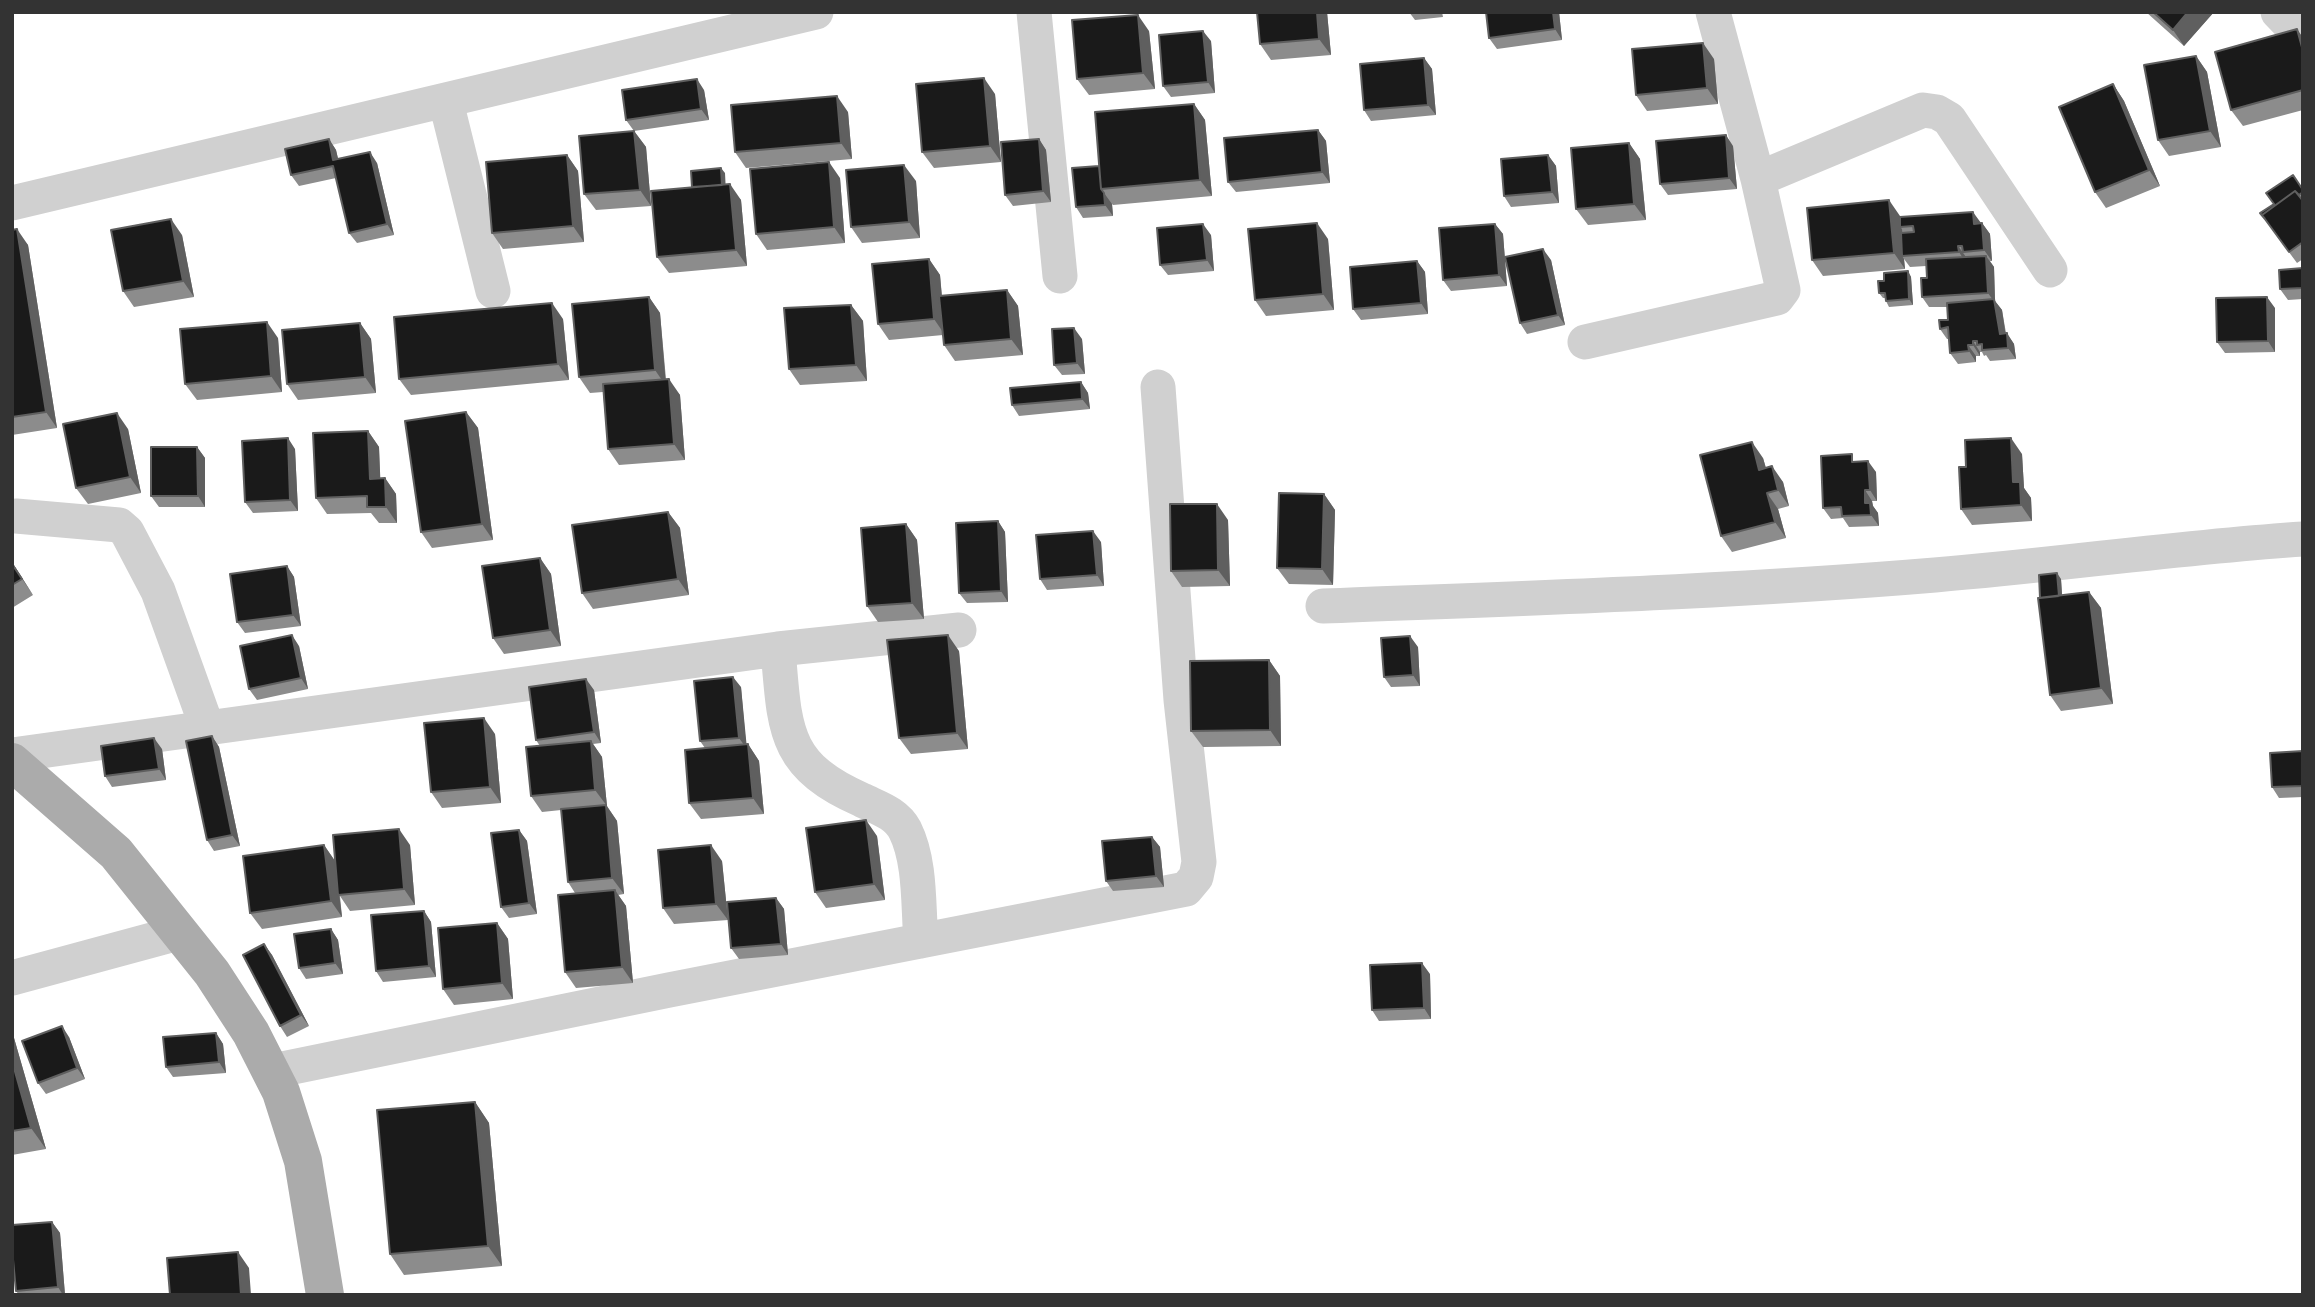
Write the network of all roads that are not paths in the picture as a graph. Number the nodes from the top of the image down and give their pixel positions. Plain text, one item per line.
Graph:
1 (816, 12) edge
2 (1034, 12) edge
3 (1713, 12) edge
4 (2278, 12) edge
5 (2303, 38) edge
6 (446, 102) junction
7 (1758, 179) junction
8 (12, 203) edge
9 (2050, 270) dead end
10 (1060, 276) dead end
11 (493, 291) dead end
12 (1585, 342) dead end
13 (1158, 387) dead end
14 (16, 516) dead end
15 (2303, 539) edge
16 (1323, 606) dead end
17 (959, 630) dead end
18 (778, 649) junction
19 (207, 727) junction
20 (12, 755) edge
21 (12, 762) edge
22 (178, 933) junction
23 (921, 941) junction
24 (12, 978) edge
25 (273, 1071) junction
26 (325, 1295) edge

1 - 6 street
2 - 10 street
3 - 7 street
4 - 5 street
6 - 8 street
6 - 11 street
7 - 9 street
7 - 12 street
13 - 23 street
14 - 19 street
15 - 16 street
17 - 18 street
18 - 19 street
18 - 23 street
19 - 20 street
21 - 22 main road
22 - 24 street
22 - 25 main road
23 - 25 street
25 - 26 main road

